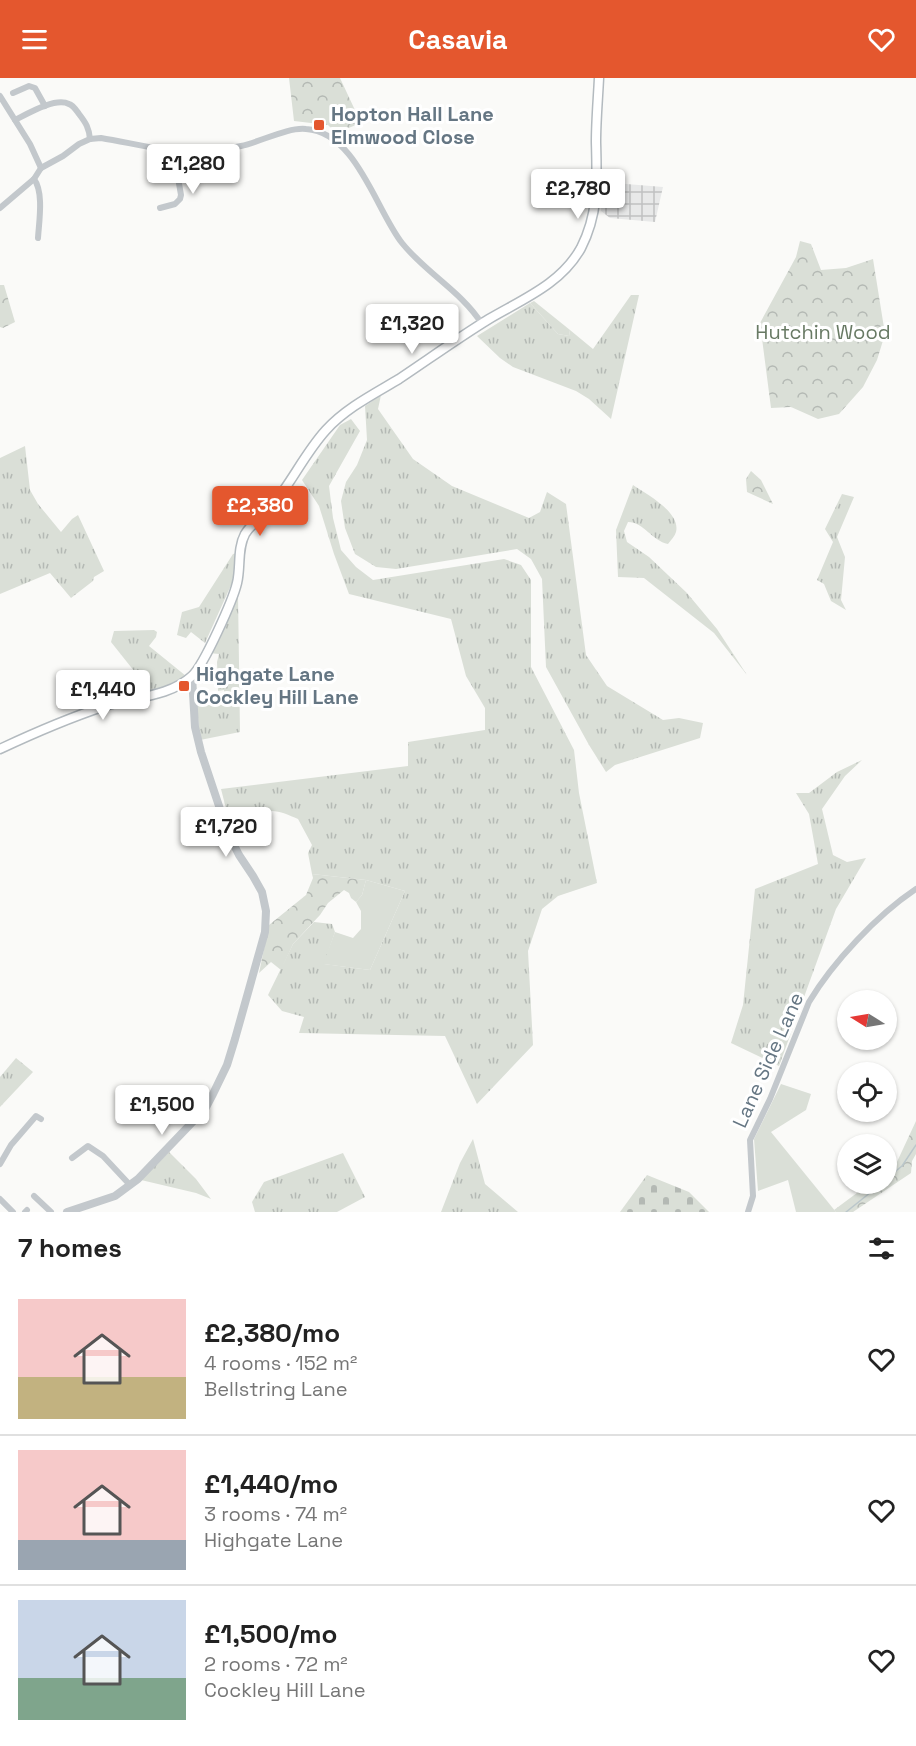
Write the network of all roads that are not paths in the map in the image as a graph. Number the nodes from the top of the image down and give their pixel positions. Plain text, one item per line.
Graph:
1 (598, 78) edge
2 (13, 93) dead end
3 (0, 96) edge
4 (45, 106) junction
5 (15, 120) junction
6 (90, 139) junction
7 (180, 152) junction
8 (41, 168) junction
9 (34, 179) junction
10 (160, 207) dead end
11 (0, 208) edge
12 (38, 238) dead end
13 (482, 324) junction
14 (192, 676) junction
15 (0, 749) edge
16 (916, 889) edge
17 (41, 1119) dead end
18 (72, 1158) dead end
19 (0, 1164) edge
20 (130, 1185) junction
21 (34, 1196) dead end
22 (0, 1199) edge
23 (13, 1212) edge
24 (51, 1212) edge
25 (67, 1212) edge
26 (748, 1212) edge

1 - 13 main road
2 - 4 street
3 - 5 street
4 - 5 street
4 - 6 street
5 - 8 street
6 - 7 street
6 - 8 street
7 - 10 street
7 - 13 street
8 - 9 street
9 - 11 street
9 - 12 street
13 - 14 main road
14 - 15 main road
14 - 20 street
16 - 26 street, Lane Side Lane
17 - 19 street
18 - 20 street
20 - 25 street
21 - 24 street
22 - 23 street

